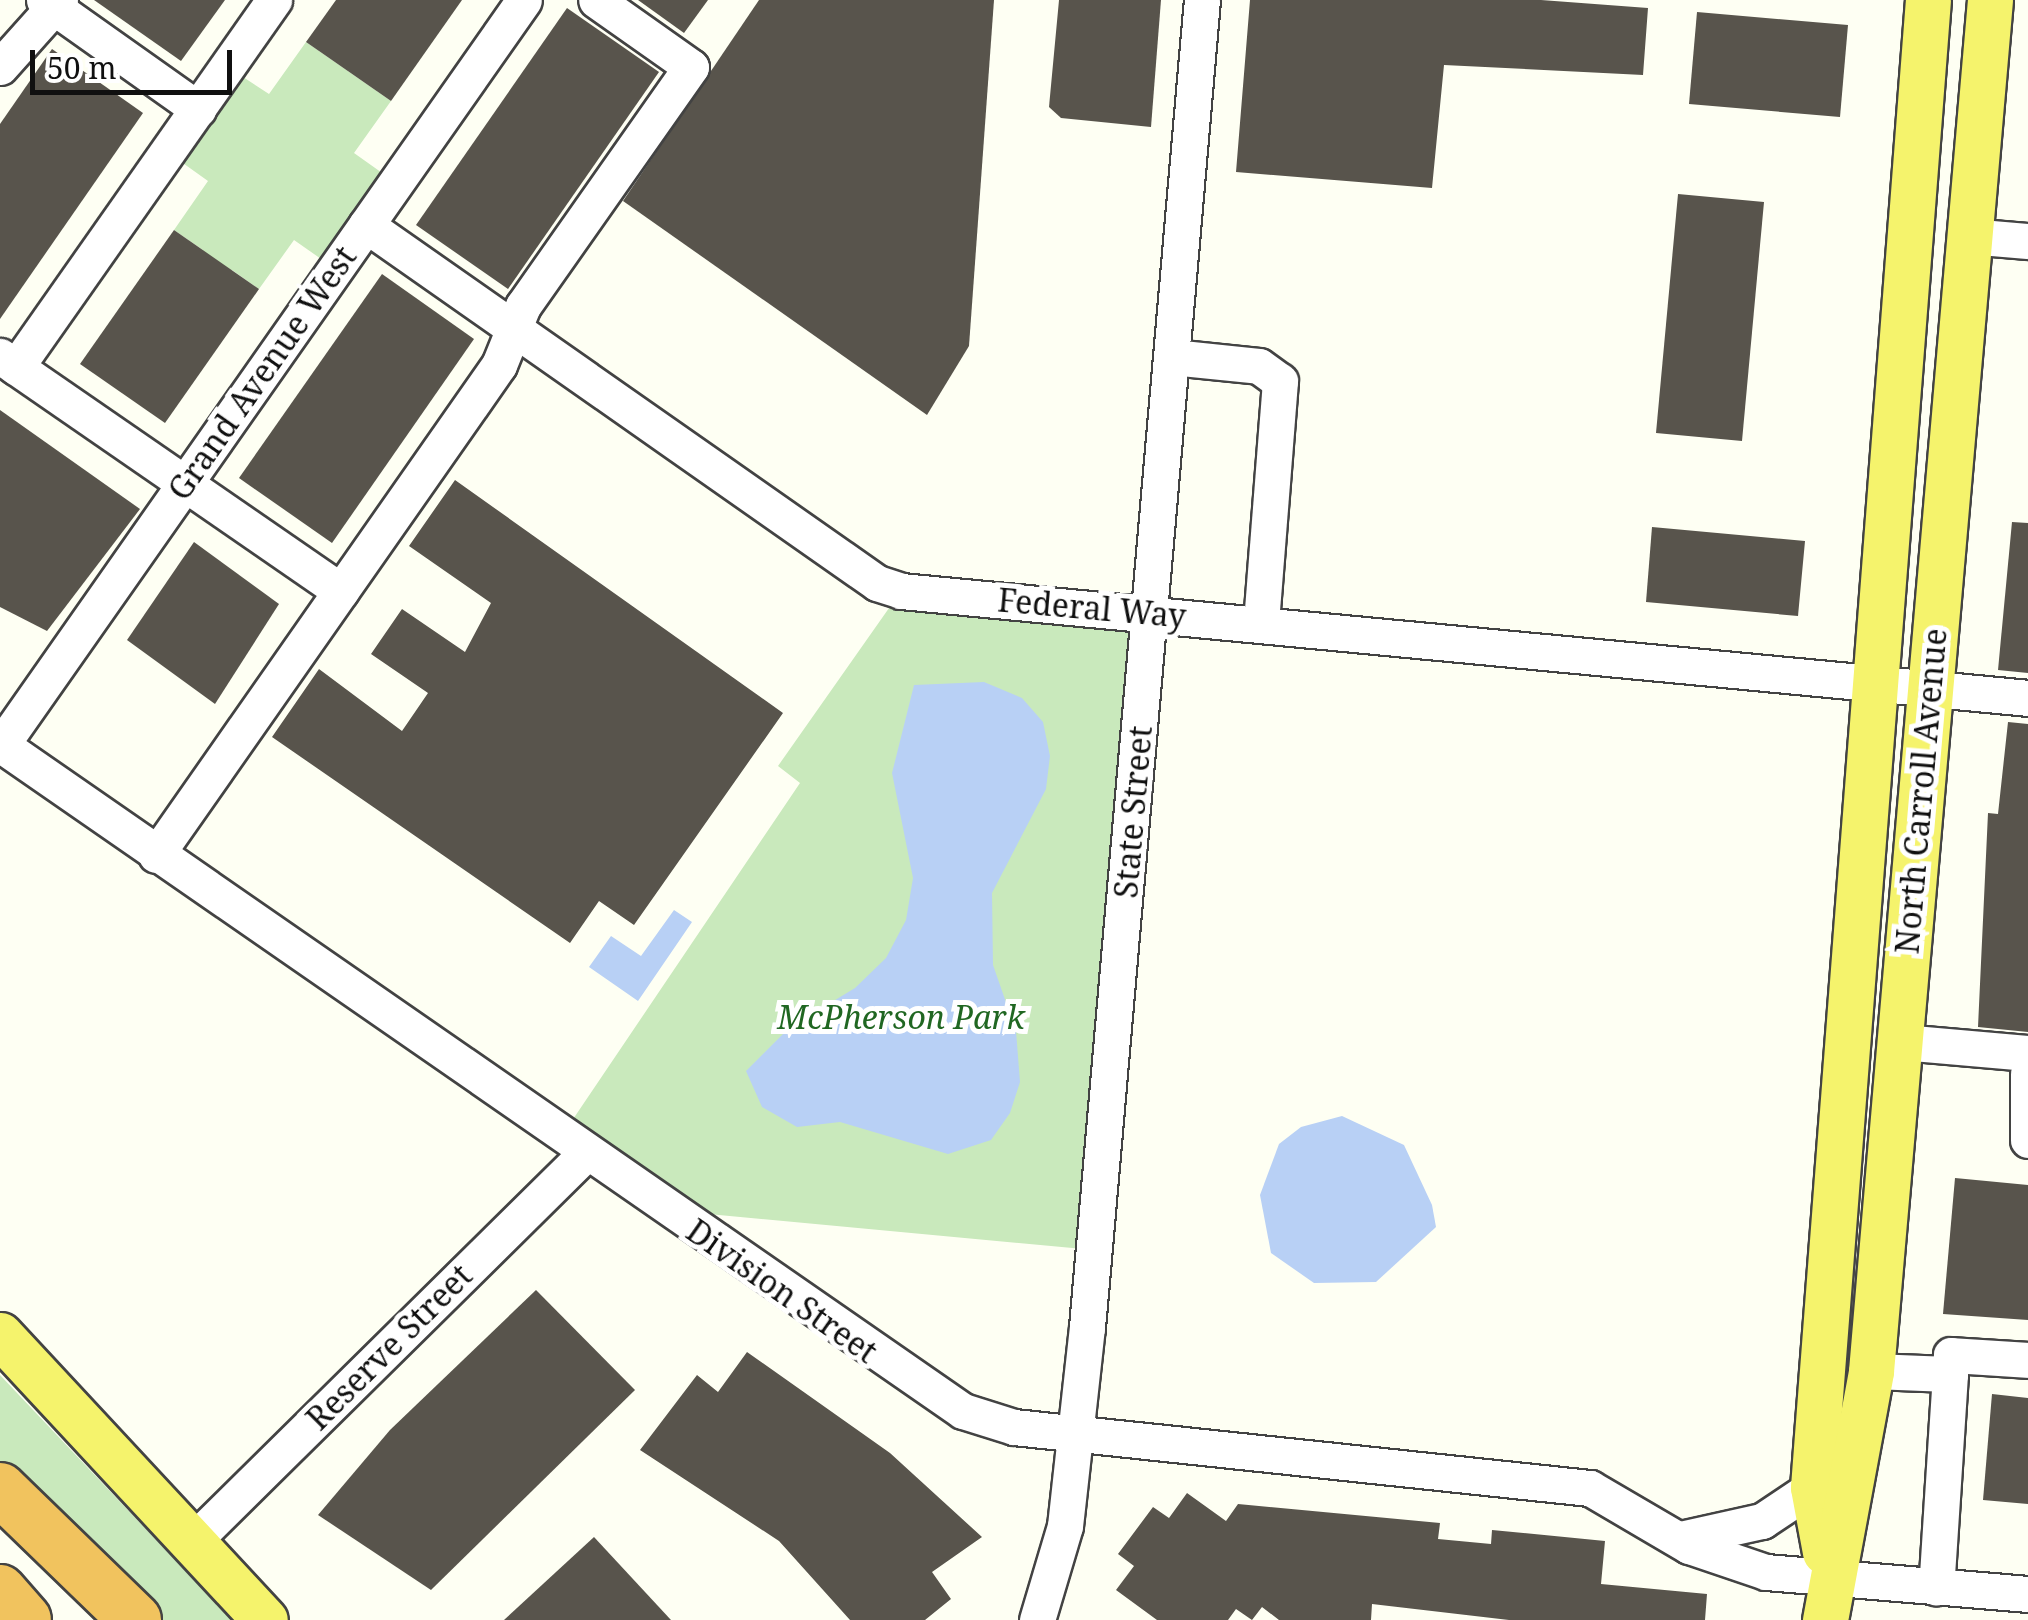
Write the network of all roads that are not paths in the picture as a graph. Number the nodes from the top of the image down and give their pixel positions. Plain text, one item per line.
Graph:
1 (274, 0) edge
2 (524, 0) edge
3 (596, 0) edge
4 (1202, 0) edge
5 (1928, 0) edge
6 (1990, 0) edge
7 (52, 2) edge
8 (0, 67) edge
9 (198, 109) junction
10 (366, 224) junction
11 (1968, 236) junction
12 (2028, 241) edge
13 (513, 328) junction
14 (1172, 357) junction
15 (8, 362) edge
16 (184, 483) junction
17 (340, 590) junction
18 (1150, 612) junction
19 (1261, 624) junction
20 (1876, 683) junction
21 (1929, 688) junction
22 (2028, 698) edge
23 (0, 746) edge
24 (156, 855) junction
25 (1902, 1042) junction
26 (2028, 1053) edge
27 (2028, 1074) edge
28 (2028, 1140) edge
29 (585, 1154) junction
30 (0, 1335) edge
31 (2028, 1360) edge
32 (1871, 1371) junction
33 (1950, 1374) junction
34 (1076, 1433) junction
35 (1813, 1487) junction
36 (0, 1489) edge
37 (1680, 1539) junction
38 (193, 1541) junction
39 (1936, 1588) junction
40 (0, 1591) edge
41 (2028, 1594) edge
42 (1827, 1600) edge
43 (25, 1620) edge
44 (135, 1620) edge
45 (264, 1620) edge
46 (1038, 1620) edge

1 - 9 street
2 - 10 street, Grand Avenue West
3 - 13 street
4 - 14 street, State Street
5 - 20 main road, North Carroll Avenue
6 - 11 main road, North Carroll Avenue
7 - 8 street
7 - 9 street
9 - 15 street
10 - 13 street, Federal Way
10 - 16 street, Grand Avenue West
11 - 12 street
11 - 21 main road, North Carroll Avenue
13 - 17 street
13 - 18 street, Federal Way
14 - 18 street, State Street
14 - 19 street
15 - 16 street
16 - 17 street
16 - 23 street, Grand Avenue West
17 - 24 street
18 - 19 street, Federal Way
18 - 34 street, State Street
19 - 20 street, Federal Way
20 - 21 street, Federal Way
20 - 35 main road, North Carroll Avenue
21 - 22 street, Federal Way
21 - 25 main road, North Carroll Avenue
23 - 24 street, Division Street
24 - 29 street, Division Street
25 - 26 street
25 - 32 main road, North Carroll Avenue
27 - 28 street
29 - 34 street, Division Street
29 - 38 street, Reserve Street
30 - 38 main road
31 - 33 street
32 - 33 street
32 - 42 main road, North Carroll Avenue
33 - 39 street
34 - 37 street, Division Street
34 - 46 street, State Street
35 - 37 street
35 - 42 main road, North Carroll Avenue
36 - 44 highway
37 - 42 street, Division Street
38 - 45 main road
39 - 41 street, Division Street
39 - 42 street, Division Street
40 - 43 highway

